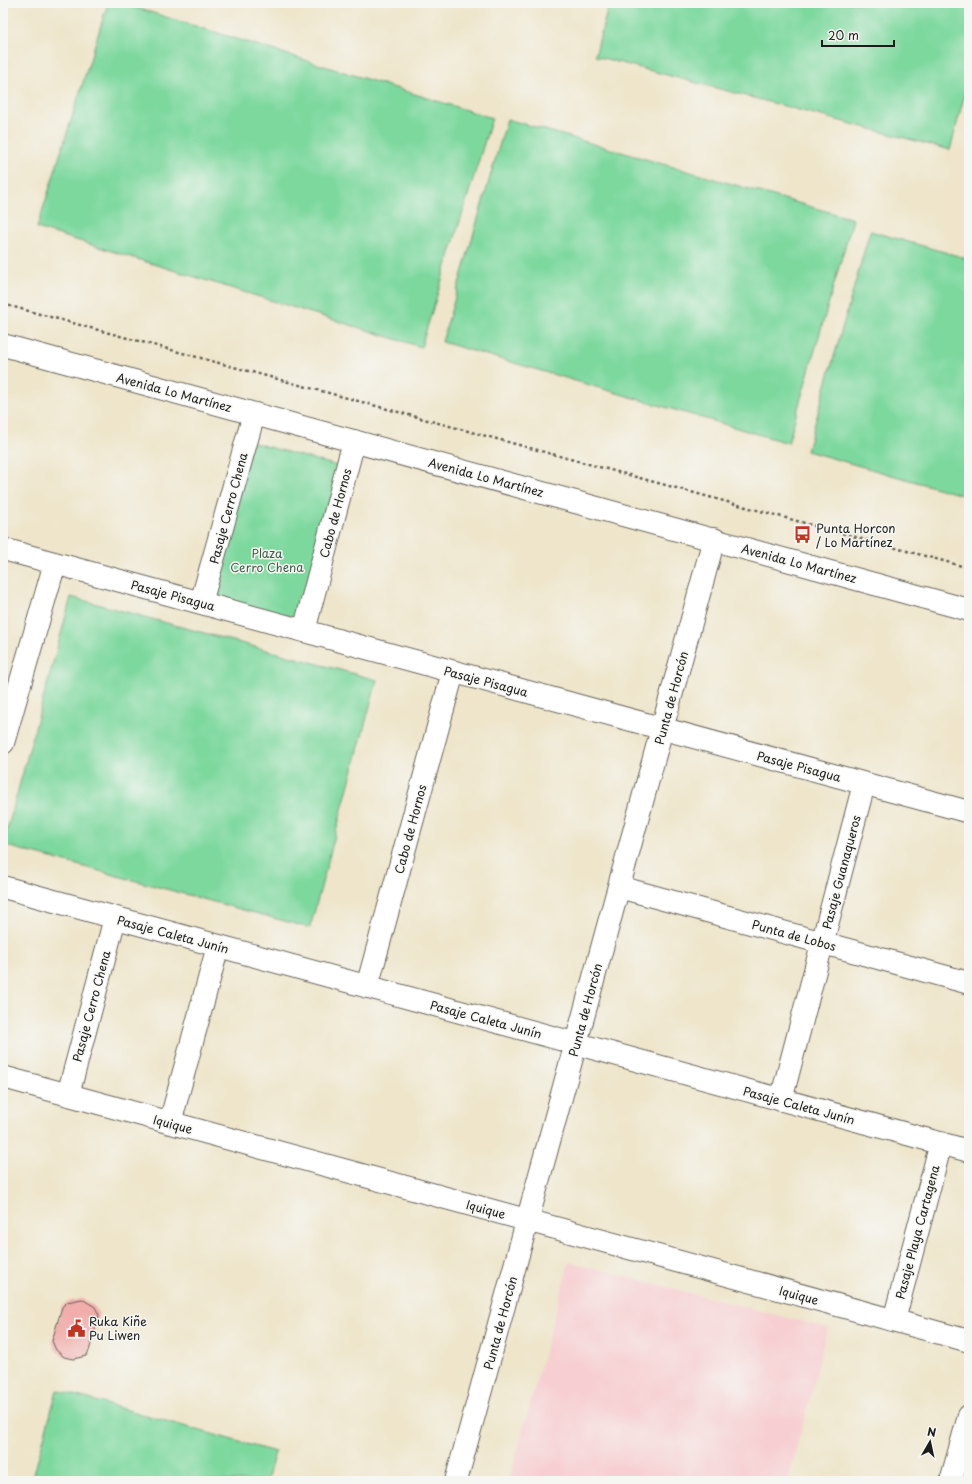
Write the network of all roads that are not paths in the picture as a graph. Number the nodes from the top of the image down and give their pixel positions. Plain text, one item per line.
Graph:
1 (3, 345) edge
2 (254, 414) junction
3 (354, 441) junction
4 (714, 540) junction
5 (3, 549) edge
6 (54, 563) junction
7 (201, 603) junction
8 (969, 610) edge
9 (304, 631) junction
10 (453, 672) junction
11 (662, 728) junction
12 (3, 743) edge
13 (864, 784) junction
14 (969, 812) edge
15 (3, 887) edge
16 (619, 887) junction
17 (115, 918) junction
18 (822, 942) junction
19 (218, 946) junction
20 (969, 983) edge
21 (367, 987) junction
22 (576, 1044) junction
23 (3, 1077) edge
24 (68, 1095) junction
25 (781, 1100) junction
26 (170, 1123) junction
27 (941, 1143) junction
28 (969, 1151) edge
29 (528, 1221) junction
30 (894, 1320) junction
31 (969, 1341) edge
32 (969, 1416) edge
33 (456, 1481) edge
34 (951, 1481) edge

1 - 2 street, Avenida Lo Martínez
2 - 3 street, Avenida Lo Martínez
2 - 7 street, Pasaje Cerro Chena
3 - 4 street, Avenida Lo Martínez
3 - 9 street, Cabo de Hornos
4 - 8 street, Avenida Lo Martínez
4 - 11 street, Punta de Horcón
5 - 6 street, Pasaje Pisagua
6 - 7 street, Pasaje Pisagua
6 - 12 street
7 - 9 street, Pasaje Pisagua
9 - 10 street, Pasaje Pisagua
10 - 11 street, Pasaje Pisagua
10 - 21 street, Cabo de Hornos
11 - 13 street, Pasaje Pisagua
11 - 16 street, Punta de Horcón
13 - 14 street, Pasaje Pisagua
13 - 18 street, Pasaje Guanaqueros
15 - 17 street, Pasaje Caleta Junín
16 - 18 street, Punta de Lobos
16 - 22 street, Punta de Horcón
17 - 19 street, Pasaje Caleta Junín
17 - 24 street, Pasaje Cerro Chena
18 - 20 street, Punta de Lobos
18 - 25 street, Pasaje Guanaqueros
19 - 21 street, Pasaje Caleta Junín
19 - 26 street
21 - 22 street, Pasaje Caleta Junín
22 - 25 street, Pasaje Caleta Junín
22 - 29 street, Punta de Horcón
23 - 24 street, Iquique
24 - 26 street, Iquique
25 - 27 street, Pasaje Caleta Junín
26 - 29 street, Iquique
27 - 28 street, Pasaje Caleta Junín
27 - 30 street, Pasaje Playa Cartagena
29 - 30 street, Iquique
29 - 33 street, Punta de Horcón
30 - 31 street, Iquique
32 - 34 street

